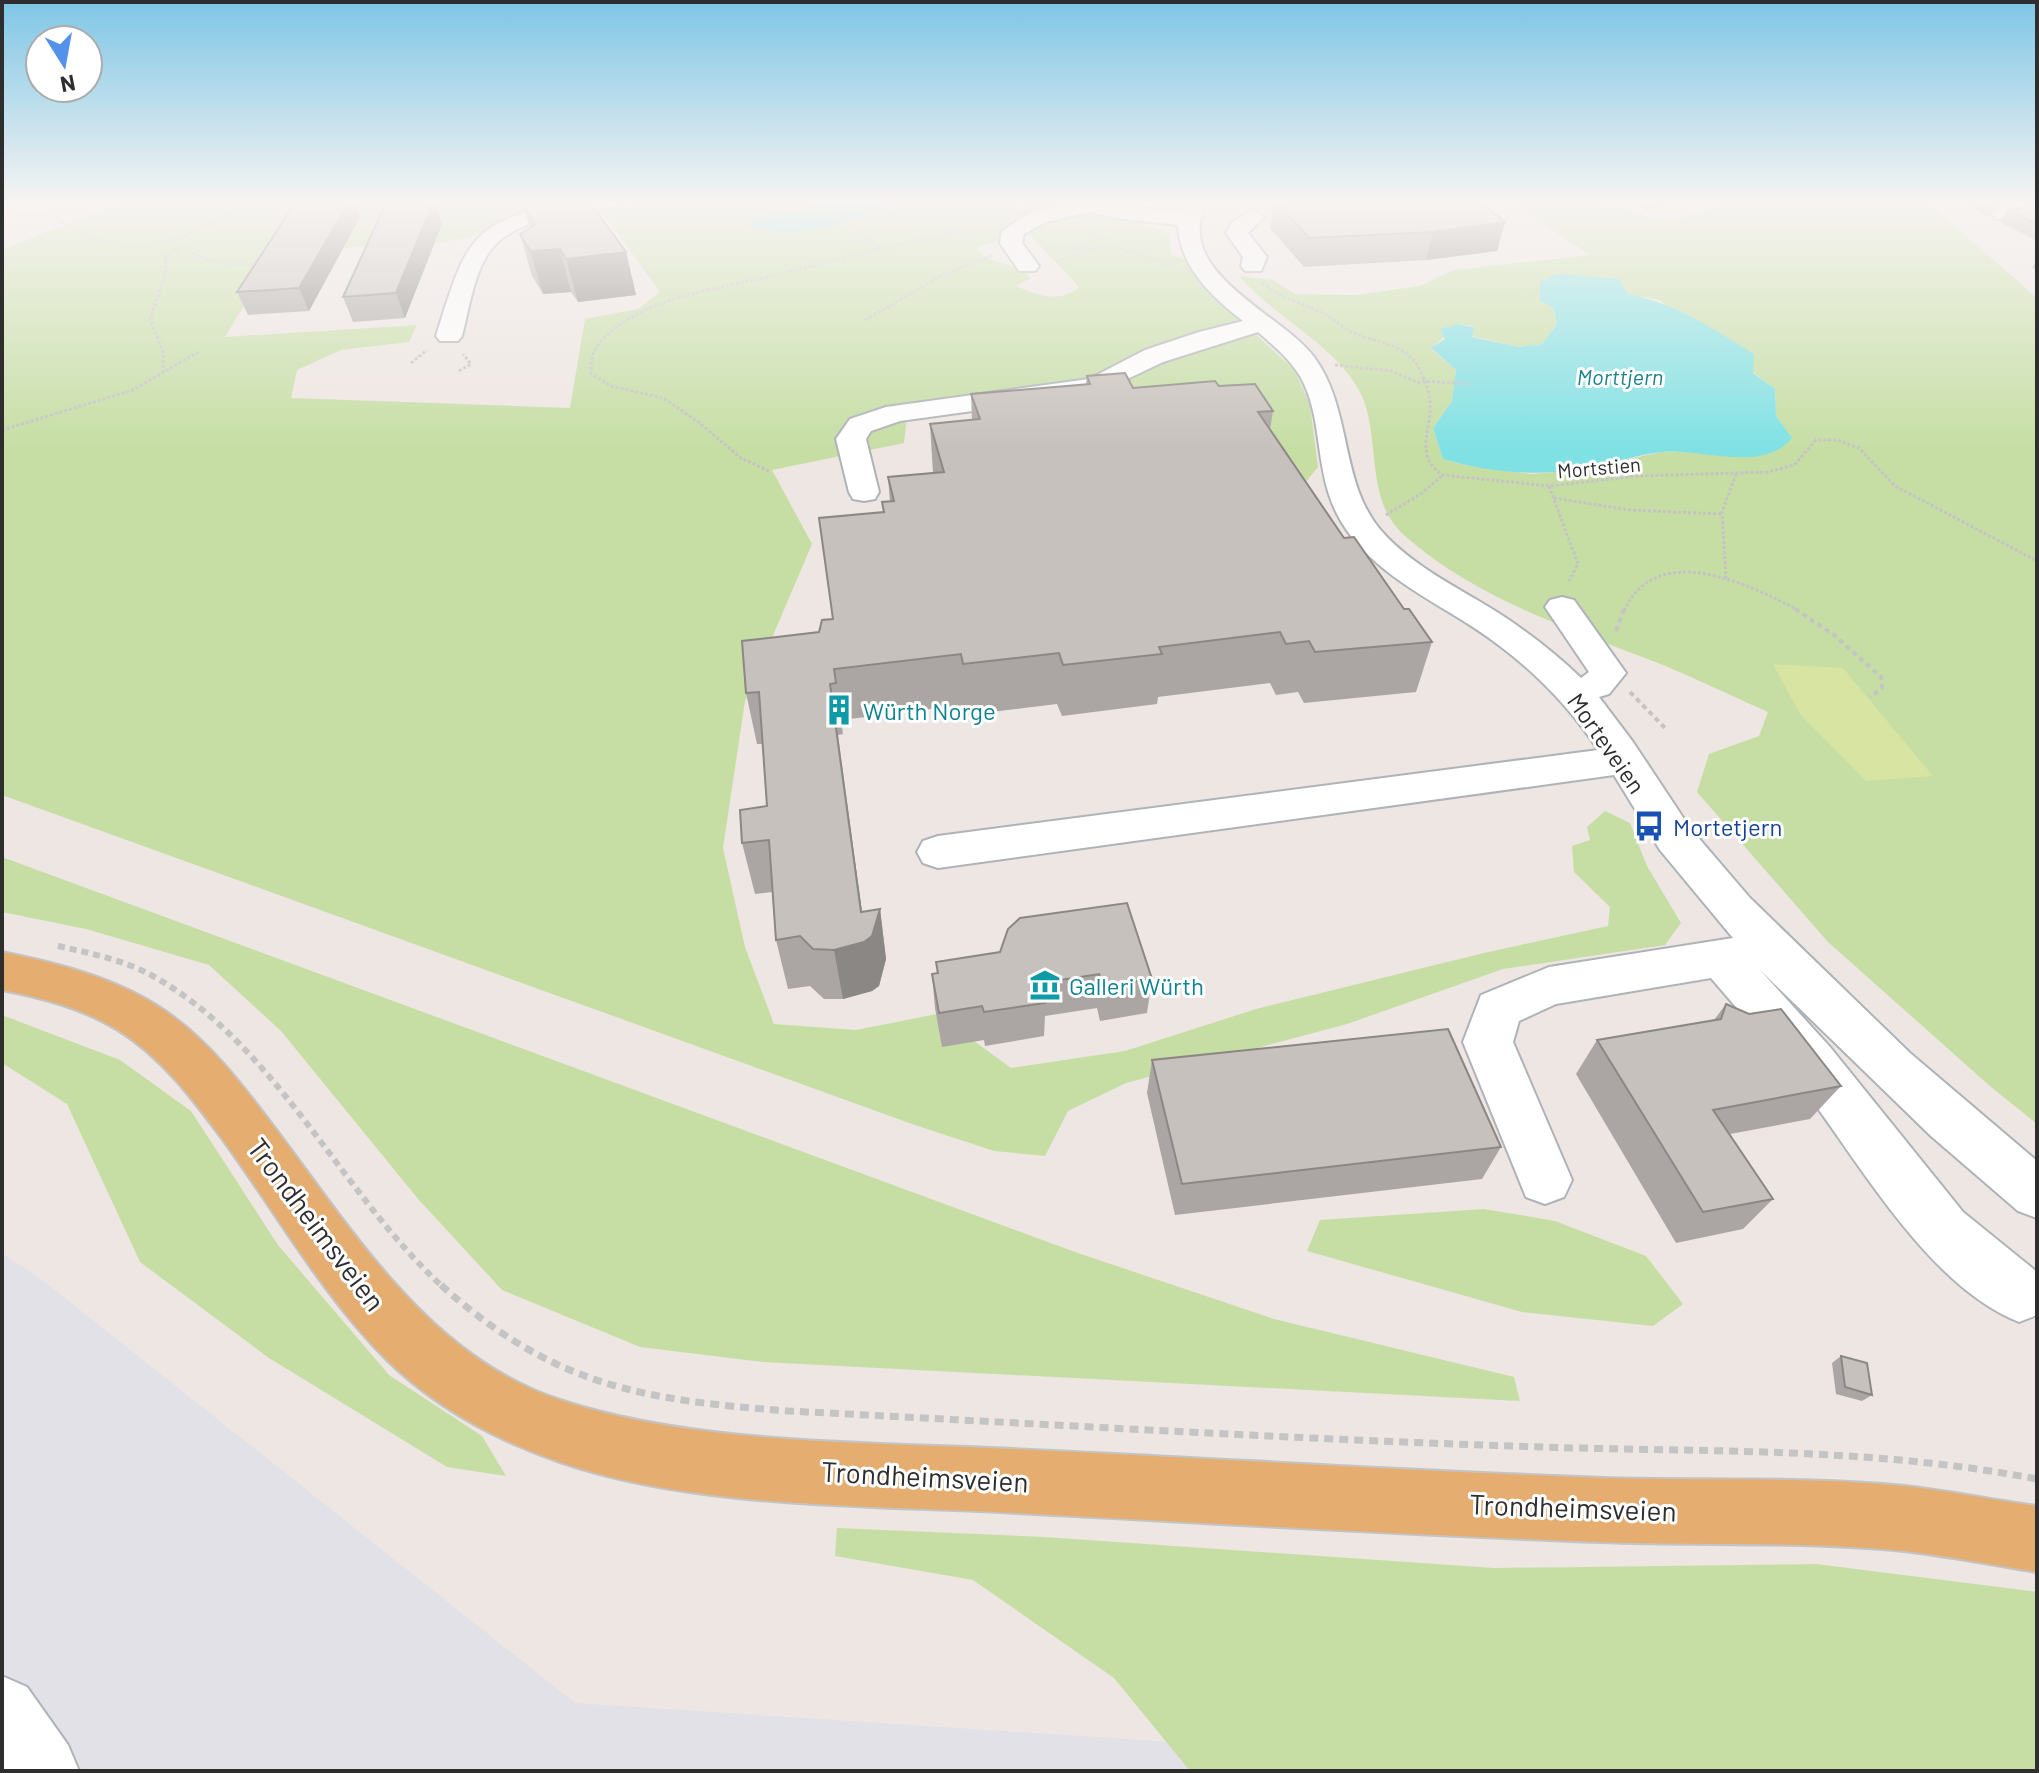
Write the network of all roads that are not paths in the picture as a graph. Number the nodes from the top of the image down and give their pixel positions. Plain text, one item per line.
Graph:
1 (465, 283) edge
2 (1216, 283) edge
3 (1261, 324) junction
4 (438, 353) dead end
5 (864, 492) dead end
6 (1562, 607) road end
7 (1573, 692) junction
8 (1623, 760) junction
9 (938, 852) dead end
10 (1773, 950) junction
11 (1722, 959) junction
12 (2, 971) edge
13 (1545, 1180) dead end
14 (2037, 1193) edge
15 (2019, 1294) dead end
16 (2037, 1539) edge
17 (2, 1712) edge
18 (42, 1771) edge

1 - 4 street
2 - 3 street, Morteveien
3 - 5 street
3 - 7 street, Morteveien
6 - 7 street
7 - 8 street, Morteveien
8 - 9 street
8 - 10 street, Morteveien
10 - 11 street
10 - 14 street, Morteveien
11 - 13 street
11 - 15 street
12 - 16 main road, Trondheimsveien
17 - 18 street

